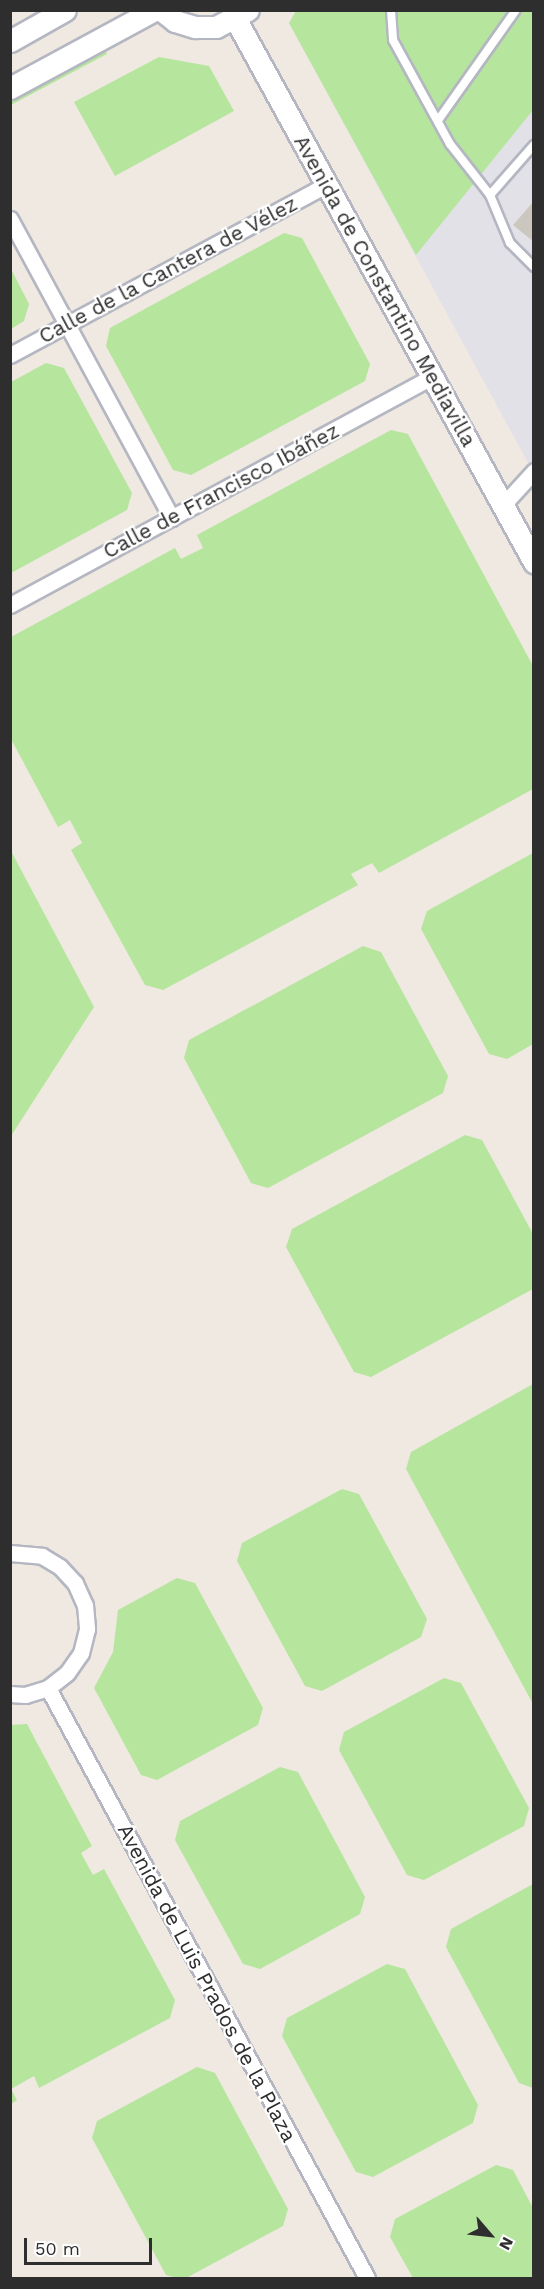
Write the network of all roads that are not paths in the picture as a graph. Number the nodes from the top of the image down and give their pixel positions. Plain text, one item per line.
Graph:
1 (65, 10) edge
2 (154, 10) edge
3 (161, 10) edge
4 (391, 10) edge
5 (516, 10) edge
6 (242, 15) edge
7 (10, 41) edge
8 (10, 88) edge
9 (439, 119) junction
10 (534, 145) edge
11 (326, 185) junction
12 (490, 195) junction
13 (10, 219) edge
14 (534, 267) edge
15 (69, 323) junction
16 (10, 355) edge
17 (432, 377) junction
18 (534, 471) edge
19 (503, 505) junction
20 (172, 518) junction
21 (534, 562) edge
22 (10, 605) edge
23 (10, 1553) edge
24 (48, 1688) junction
25 (10, 1694) edge
26 (367, 2278) edge

1 - 7 street
2 - 8 street
3 - 6 street
4 - 9 lane
5 - 9 lane
6 - 11 street, Avenida de Constantino Mediavilla
9 - 12 lane
10 - 12 lane
11 - 15 street, Calle de la Cantera de Vélez
11 - 17 street, Avenida de Constantino Mediavilla
12 - 14 lane
13 - 15 street
15 - 16 street, Calle de la Cantera de Vélez
15 - 20 street
17 - 19 street, Avenida de Constantino Mediavilla
17 - 20 street, Calle de Francisco Ibáñez
18 - 19 street
19 - 21 street, Avenida de Constantino Mediavilla
20 - 22 street, Calle de Francisco Ibáñez
23 - 24 street
24 - 25 street
24 - 26 street, Avenida de Luis Prados de la Plaza

